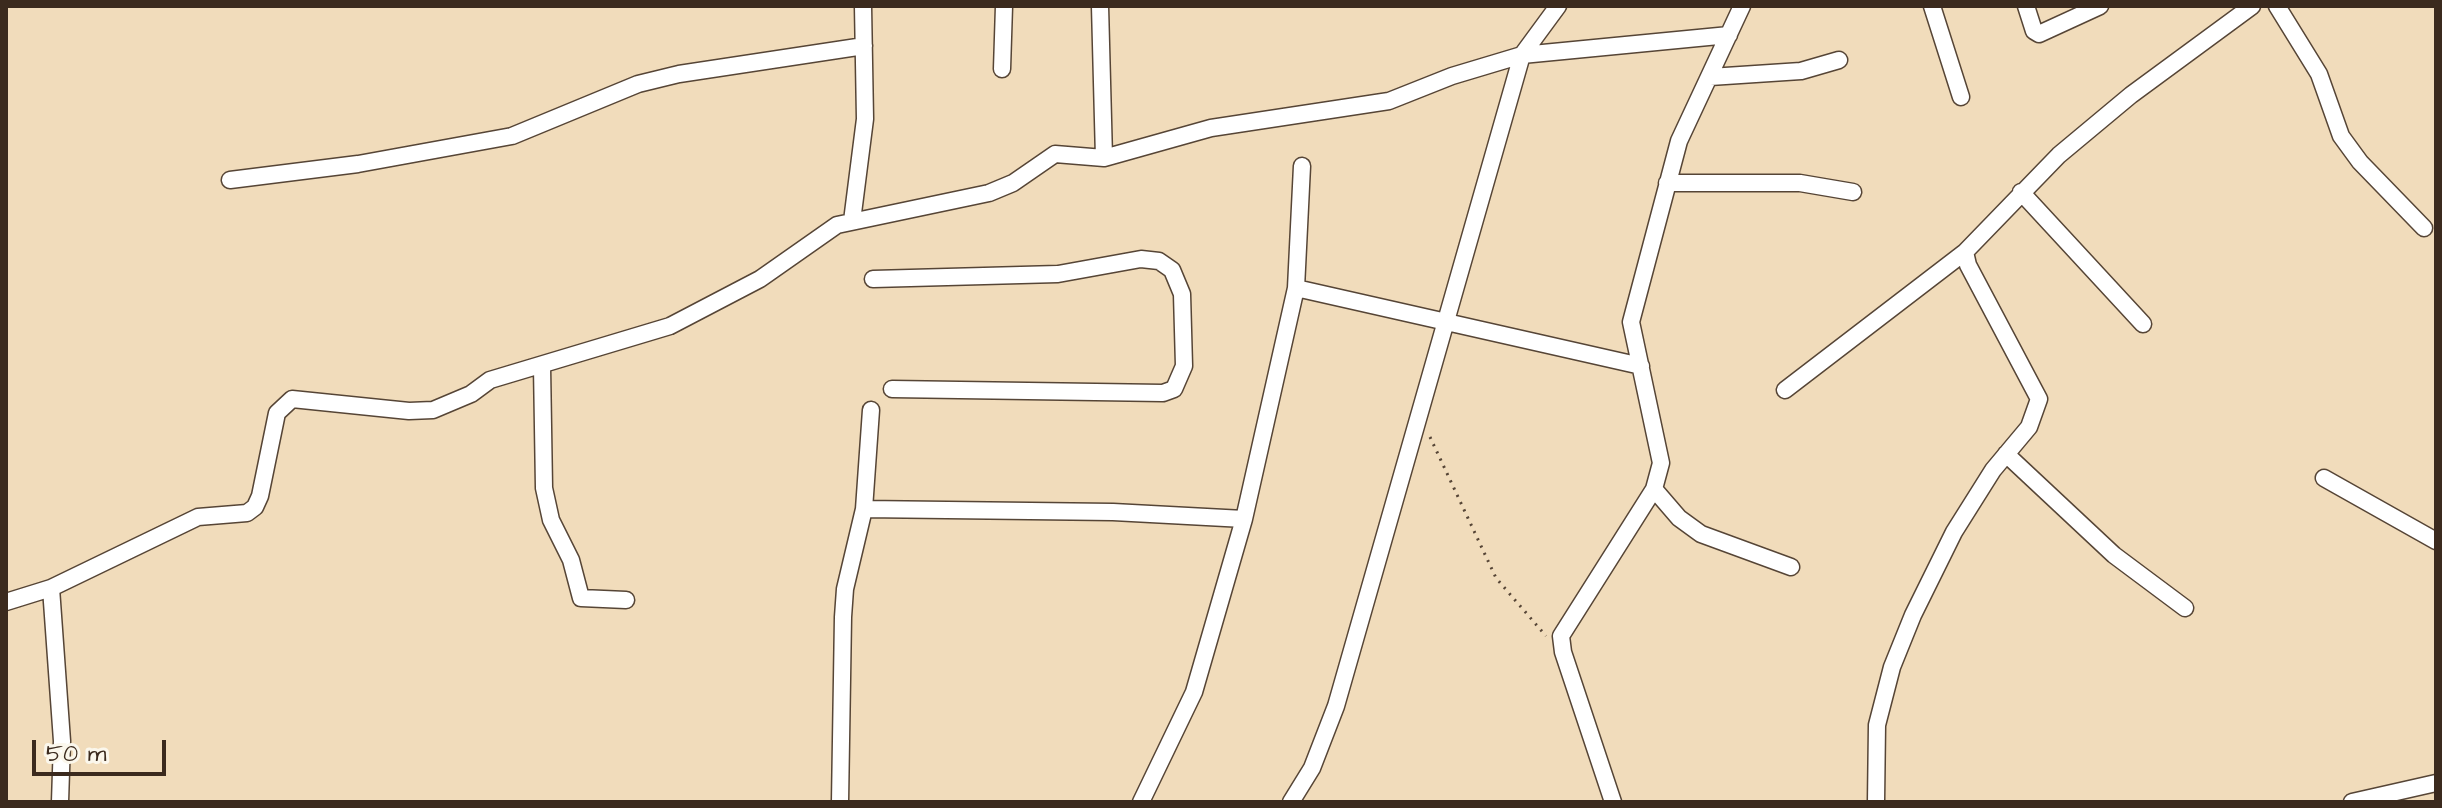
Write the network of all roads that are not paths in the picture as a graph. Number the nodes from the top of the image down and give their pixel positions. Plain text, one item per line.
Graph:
1 (863, 6) edge
2 (1004, 6) edge
3 (1100, 6) edge
4 (1558, 6) edge
5 (1742, 6) edge
6 (1932, 6) edge
7 (2026, 6) edge
8 (2100, 6) edge
9 (2252, 6) edge
10 (2277, 6) edge
11 (1729, 35) junction
12 (864, 46) junction
13 (1522, 55) junction
14 (1839, 60) dead end
15 (1002, 69) dead end
16 (1710, 77) junction
17 (1961, 97) dead end
18 (1104, 158) junction
19 (1302, 166) dead end
20 (230, 180) dead end
21 (1667, 183) junction
22 (1853, 192) dead end
23 (2021, 192) junction
24 (852, 221) junction
25 (2424, 228) dead end
26 (1965, 252) junction
27 (873, 279) dead end
28 (1296, 288) junction
29 (1445, 320) junction
30 (2143, 324) dead end
31 (542, 366) junction
32 (1641, 366) junction
33 (892, 389) dead end
34 (1785, 390) dead end
35 (871, 410) dead end
36 (2006, 454) junction
37 (2324, 478) dead end
38 (1654, 489) junction
39 (864, 509) junction
40 (1244, 519) junction
41 (2436, 541) edge
42 (1791, 567) dead end
43 (51, 588) junction
44 (626, 600) dead end
45 (6, 602) edge
46 (2185, 608) dead end
47 (2436, 783) edge
48 (60, 802) edge
49 (840, 802) edge
50 (1141, 802) edge
51 (1291, 802) edge
52 (1613, 802) edge
53 (1876, 802) edge
54 (2352, 802) edge

1 - 12 street
2 - 15 street
3 - 18 street
4 - 13 street
5 - 11 street
6 - 17 street
7 - 8 street
9 - 23 street
10 - 25 street
11 - 13 street
11 - 16 street
12 - 20 street
12 - 24 street
13 - 18 street
13 - 29 street
14 - 16 street
16 - 21 street
18 - 24 street
19 - 28 street
21 - 22 street
21 - 32 street
23 - 26 street
23 - 30 street
24 - 31 street
26 - 34 street
26 - 36 street
27 - 33 street
28 - 29 street
28 - 40 street
29 - 32 street
29 - 51 street
31 - 43 street
31 - 44 street
32 - 38 street
35 - 39 street
36 - 46 street
36 - 53 street
37 - 41 street
38 - 42 street
38 - 52 street
39 - 40 street
39 - 49 street
40 - 50 street
43 - 45 street
43 - 48 street
47 - 54 street

